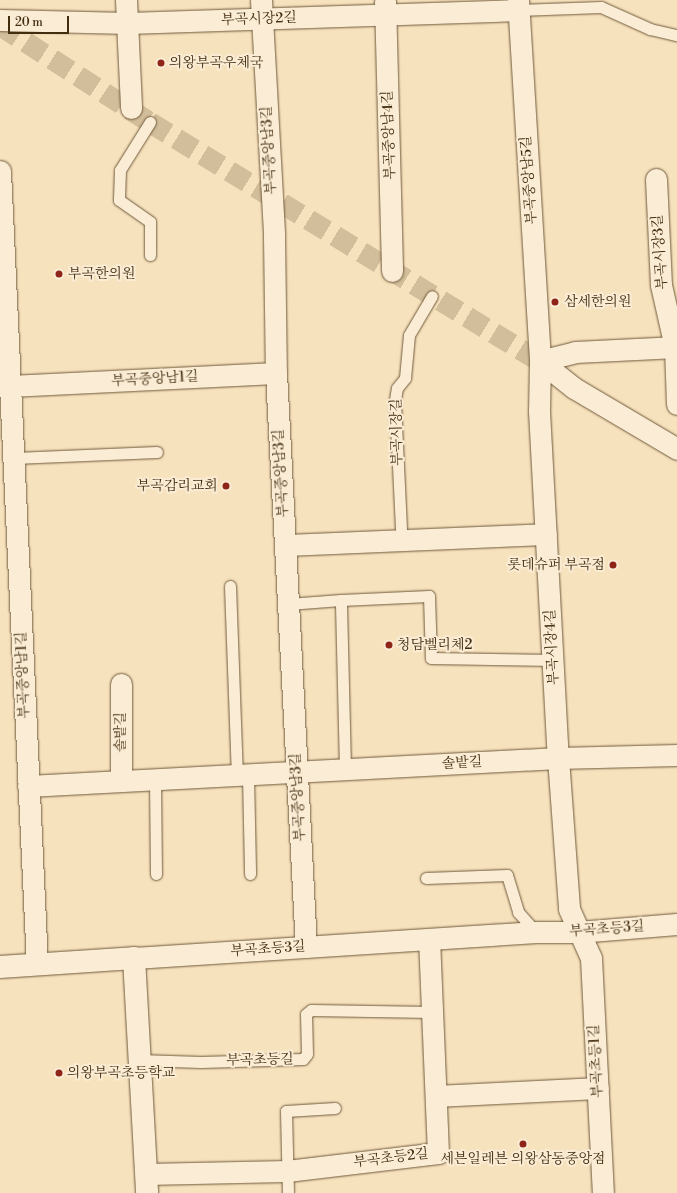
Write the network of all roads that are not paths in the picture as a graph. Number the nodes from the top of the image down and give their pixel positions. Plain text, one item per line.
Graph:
1 (126, 0) edge
2 (518, 5) edge
3 (385, 7) edge
4 (261, 10) edge
5 (0, 20) edge
6 (128, 23) junction
7 (677, 35) edge
8 (131, 108) dead end
9 (150, 122) dead end
10 (0, 171) edge
11 (656, 179) dead end
12 (150, 255) dead end
13 (392, 271) dead end
14 (432, 296) dead end
15 (676, 347) edge
16 (540, 361) junction
17 (276, 373) junction
18 (10, 386) junction
19 (677, 404) edge
20 (677, 450) edge
21 (157, 452) dead end
22 (14, 458) junction
23 (8, 505) edge
24 (401, 529) dead end
25 (546, 534) junction
26 (285, 545) junction
27 (230, 586) dead end
28 (341, 600) junction
29 (288, 604) junction
30 (553, 660) junction
31 (121, 684) dead end
32 (677, 755) edge
33 (558, 758) junction
34 (345, 768) junction
35 (296, 771) junction
36 (243, 774) junction
37 (154, 779) junction
38 (121, 781) junction
39 (28, 786) junction
40 (156, 874) dead end
41 (250, 874) dead end
42 (426, 878) dead end
43 (677, 924) edge
44 (536, 932) junction
45 (578, 932) junction
46 (428, 939) junction
47 (306, 947) junction
48 (134, 958) junction
49 (37, 964) junction
50 (0, 967) edge
51 (432, 1012) junction
52 (139, 1060) junction
53 (598, 1088) junction
54 (436, 1096) junction
55 (335, 1108) dead end
56 (287, 1171) junction
57 (146, 1183) edge
58 (288, 1193) edge
59 (603, 1193) edge

1 - 6 street
2 - 3 street, 부곡시장2길
2 - 7 lane
2 - 16 street, 부곡중앙남5길
3 - 4 street, 부곡시장2길
3 - 13 street, 부곡중앙남4길
4 - 6 street, 부곡시장2길
4 - 17 street, 부곡중앙남3길
5 - 6 street, 부곡시장2길
6 - 8 street
9 - 12 lane
10 - 18 street, 부곡중앙남1길
11 - 15 street, 부곡시장3길
14 - 24 lane, 부곡시장길
15 - 16 street
15 - 19 street, 부곡시장3길
16 - 20 street
16 - 25 street, 부곡시장4길
17 - 18 street, 부곡중앙남1길
17 - 26 street, 부곡중앙남3길
18 - 22 street, 부곡중앙남1길
21 - 22 lane
22 - 23 street, 부곡중앙남1길
23 - 39 street, 부곡중앙남1길
25 - 26 street
25 - 30 street, 부곡시장4길
26 - 29 street, 부곡중앙남3길
27 - 36 lane
28 - 29 lane
28 - 30 lane
28 - 34 lane
29 - 35 street, 부곡중앙남3길
30 - 33 street, 부곡시장4길
31 - 38 street, 솔밭길
32 - 33 street, 솔밭길
33 - 34 street, 솔밭길
33 - 45 street, 부곡시장4길
34 - 35 street, 솔밭길
35 - 36 street, 솔밭길
35 - 47 street, 부곡중앙남3길
36 - 37 street, 솔밭길
36 - 41 lane
37 - 38 street, 솔밭길
37 - 40 lane
38 - 39 street, 솔밭길
39 - 49 street, 부곡중앙남1길
42 - 44 lane
43 - 45 street, 부곡초등3길
44 - 45 street, 부곡초등3길
44 - 46 street, 부곡초등3길
45 - 53 street, 부곡초등1길
46 - 47 street, 부곡초등3길
46 - 51 street, 부곡초등2길
47 - 48 street, 부곡초등3길
48 - 49 street, 부곡초등3길
48 - 52 street
49 - 50 street, 부곡초등3길
51 - 52 lane, 부곡초등길
51 - 54 street, 부곡초등2길
52 - 57 street
53 - 54 street
53 - 59 street, 부곡초등1길
54 - 56 street, 부곡초등2길
55 - 56 lane
56 - 57 street, 부곡초등2길
56 - 58 lane

